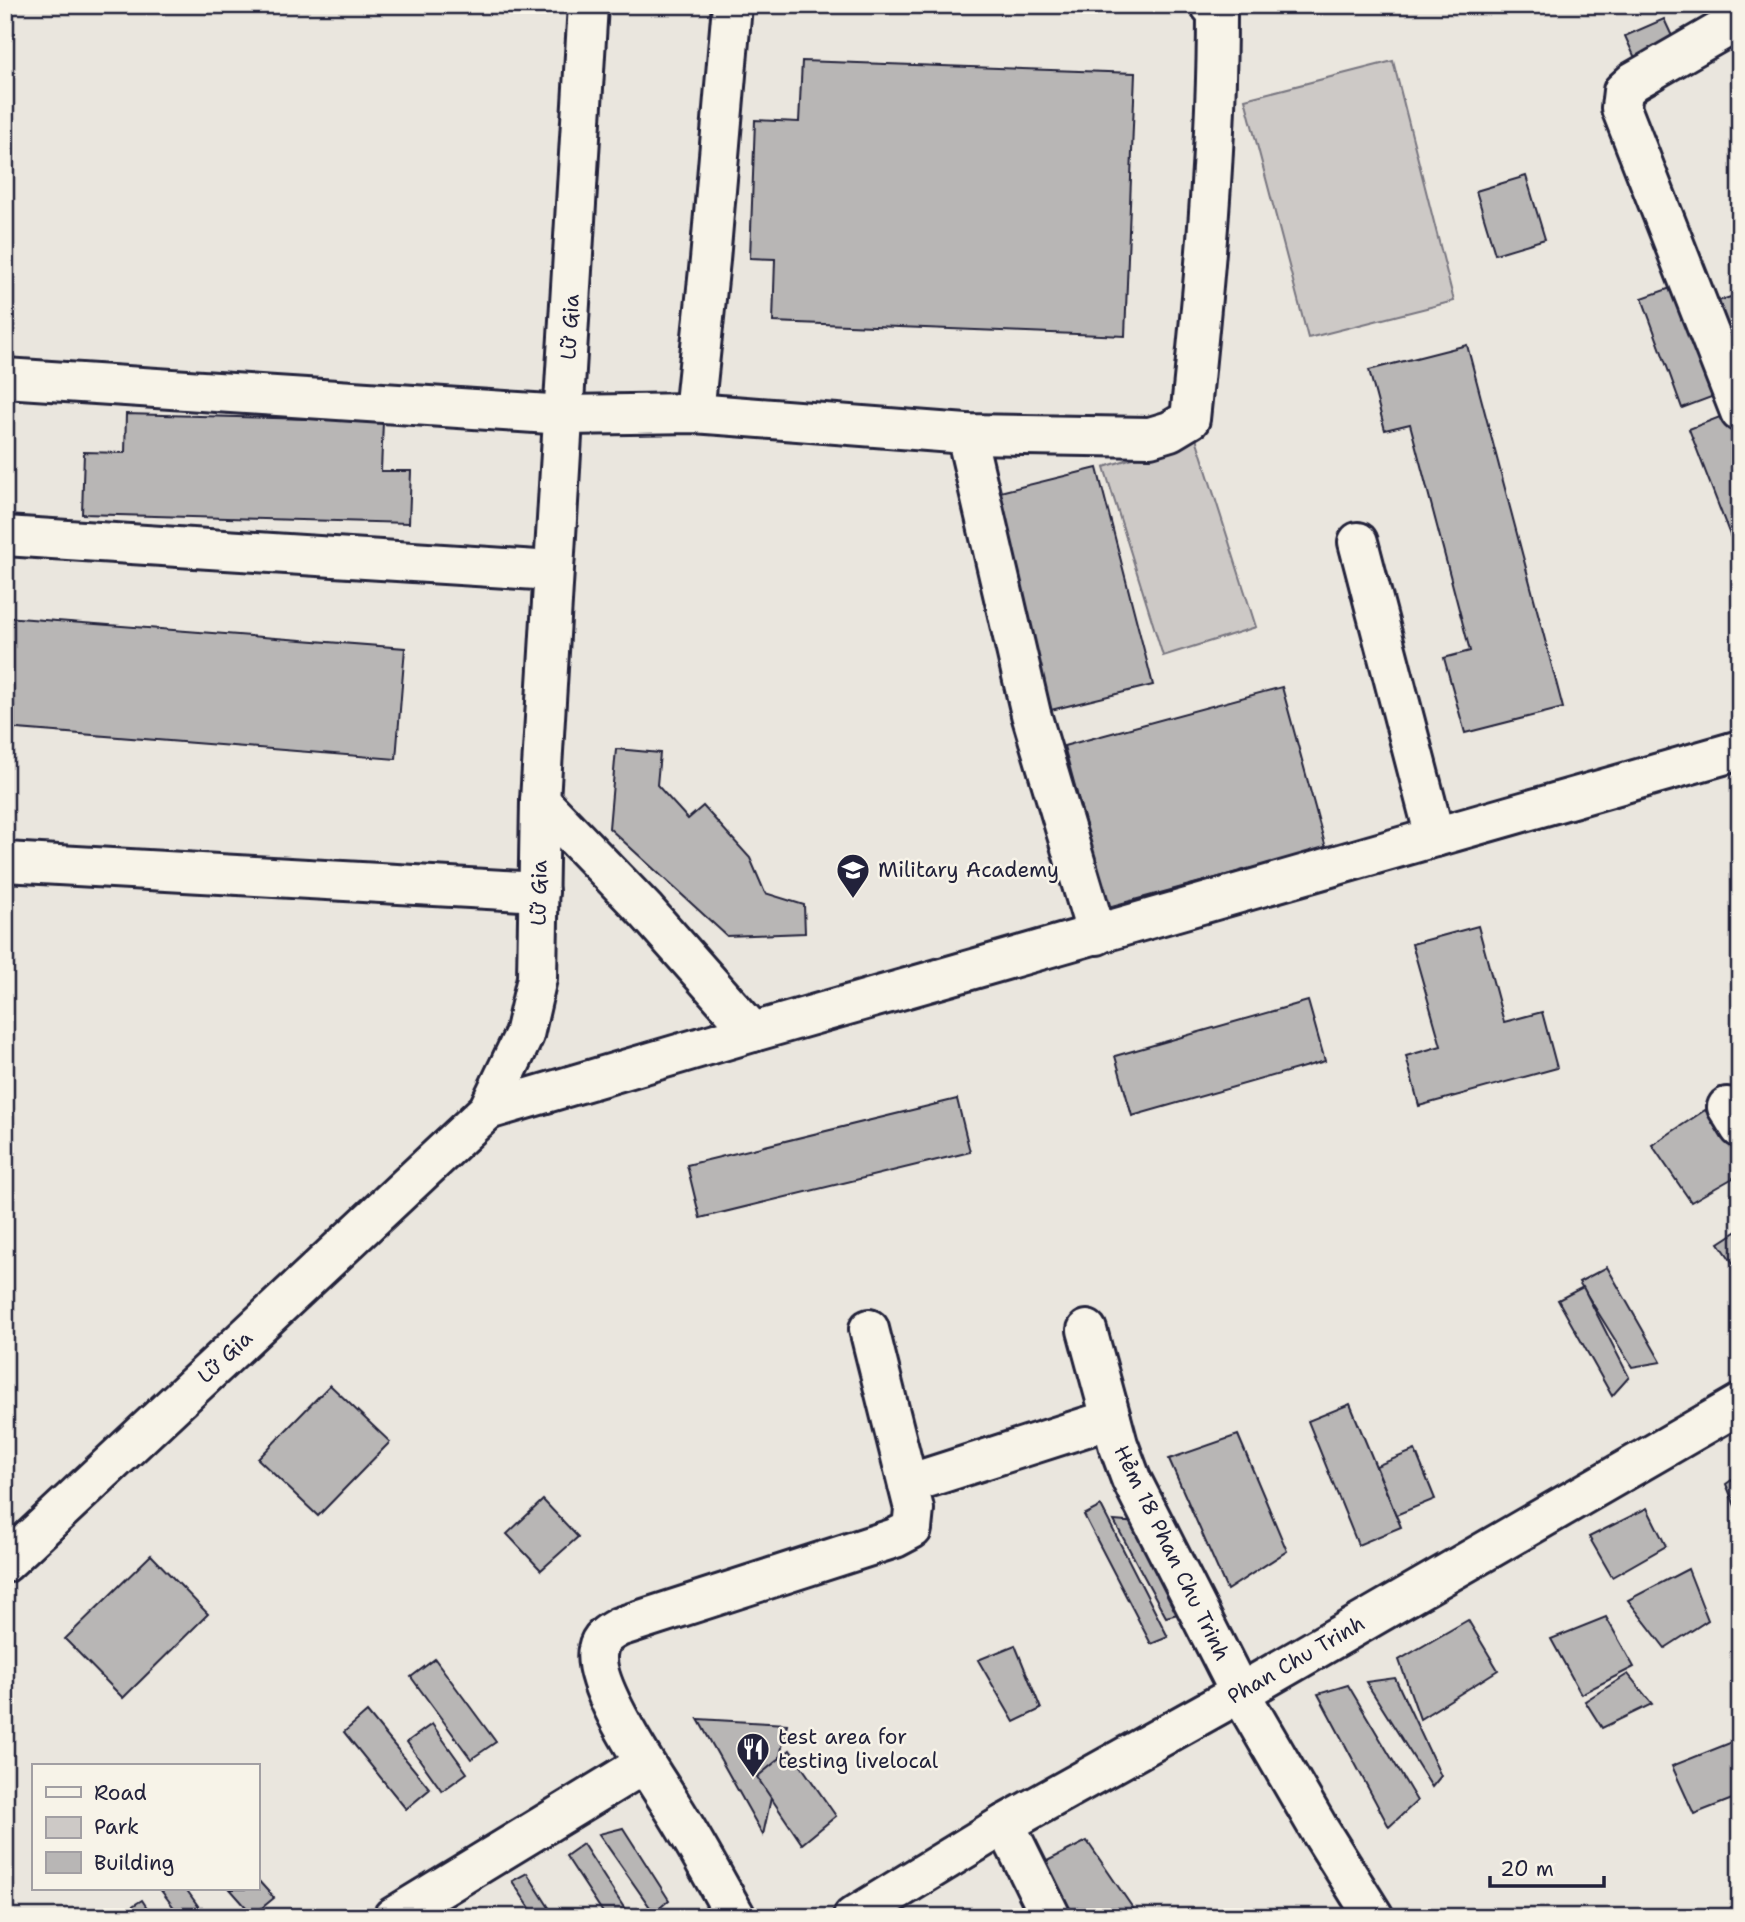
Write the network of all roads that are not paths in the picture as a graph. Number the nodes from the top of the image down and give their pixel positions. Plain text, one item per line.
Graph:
1 (588, 5) edge
2 (732, 5) edge
3 (1210, 5) edge
4 (1740, 20) edge
5 (5, 379) edge
6 (1740, 412) edge
7 (694, 413) junction
8 (565, 415) junction
9 (966, 434) junction
10 (5, 536) edge
11 (1358, 542) dead end
12 (553, 571) junction
13 (1740, 750) edge
14 (540, 802) junction
15 (1435, 837) junction
16 (5, 862) edge
17 (539, 892) junction
18 (1097, 935) junction
19 (753, 1032) junction
20 (488, 1110) junction
21 (869, 1329) dead end
22 (1087, 1330) dead end
23 (1740, 1404) edge
24 (1111, 1419) junction
25 (908, 1484) junction
26 (5, 1563) edge
27 (1240, 1693) junction
28 (644, 1764) junction
29 (1005, 1824) junction
30 (393, 1917) edge
31 (736, 1917) edge
32 (853, 1917) edge
33 (1051, 1917) edge
34 (1374, 1917) edge

1 - 8 main road, Lữ Gia
2 - 7 main road
3 - 9 main road
4 - 6 main road
5 - 8 main road
7 - 8 main road
7 - 9 main road
8 - 12 main road, Lữ Gia
9 - 18 main road
10 - 12 main road
11 - 15 main road
12 - 14 main road, Lữ Gia
13 - 15 main road
14 - 17 main road, Lữ Gia
14 - 19 main road
15 - 18 main road
16 - 17 main road
17 - 20 main road, Lữ Gia
18 - 19 main road
19 - 20 main road
20 - 26 main road, Lữ Gia
21 - 25 main road
22 - 24 main road, Hẻm 18 Phan Chu Trinh
23 - 27 main road, Phan Chu Trinh
24 - 25 main road
24 - 27 main road, Hẻm 18 Phan Chu Trinh
25 - 28 main road
27 - 29 main road, Phan Chu Trinh
27 - 34 main road, Hẻm 18 Phan Chu Trinh
28 - 30 main road
28 - 31 main road
29 - 32 main road, Phan Chu Trinh
29 - 33 main road

